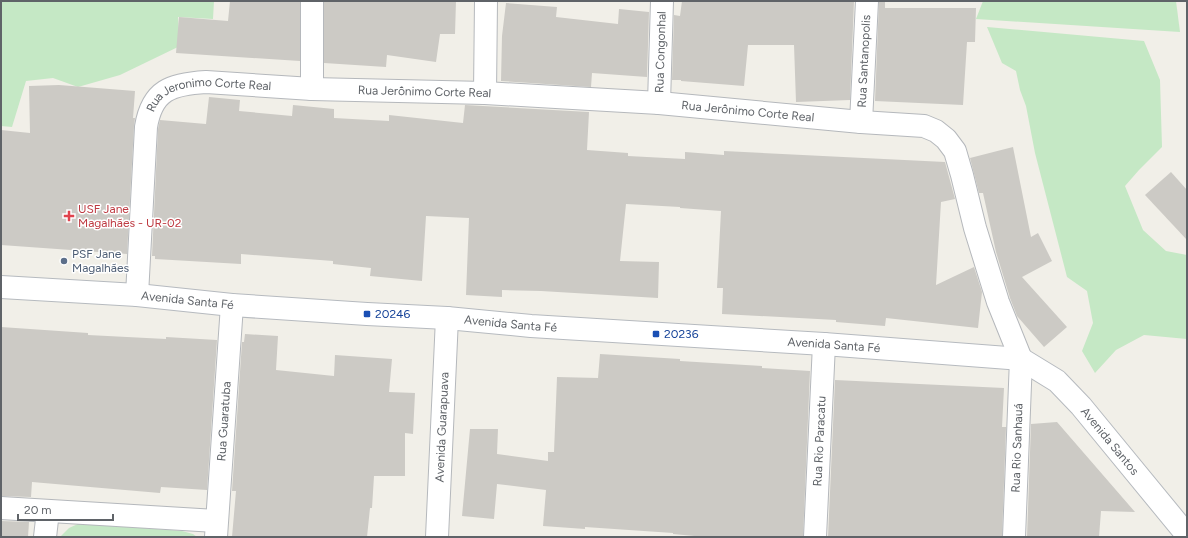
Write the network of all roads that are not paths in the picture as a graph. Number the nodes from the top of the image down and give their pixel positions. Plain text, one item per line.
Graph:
1 (312, 1) edge
2 (486, 1) edge
3 (662, 1) edge
4 (867, 1) edge
5 (312, 89) junction
6 (485, 93) junction
7 (659, 103) junction
8 (861, 122) junction
9 (1, 287) edge
10 (137, 295) junction
11 (232, 305) junction
12 (447, 318) junction
13 (824, 344) junction
14 (1021, 359) junction
15 (1, 508) edge
16 (48, 512) junction
17 (216, 529) edge
18 (1187, 535) edge
19 (46, 537) edge
20 (437, 537) edge
21 (815, 537) edge
22 (1014, 537) edge

1 - 5 street
2 - 6 street
3 - 7 street, Rua Congonhal
4 - 8 street, Rua Santanopolis
5 - 6 street, Rua Jerônimo Corte Real
5 - 10 street, Rua Jeronimo Corte Real
6 - 7 street, Rua Jerônimo Corte Real
7 - 8 street, Rua Jerônimo Corte Real
8 - 14 street, Rua Jerônimo Corte Real
9 - 10 street, Avenida Santa Fé
10 - 11 street, Avenida Santa Fé
11 - 12 street, Avenida Santa Fé
11 - 17 street, Rua Guaratuba
12 - 13 street, Avenida Santa Fé
12 - 20 street, Avenida Guarapuava
13 - 14 street, Avenida Santa Fé
13 - 21 street, Rua Rio Paracatu
14 - 18 street, Avenida Santos
14 - 22 street, Rua Rio Sanhauá
15 - 16 street
16 - 17 street
16 - 19 street

